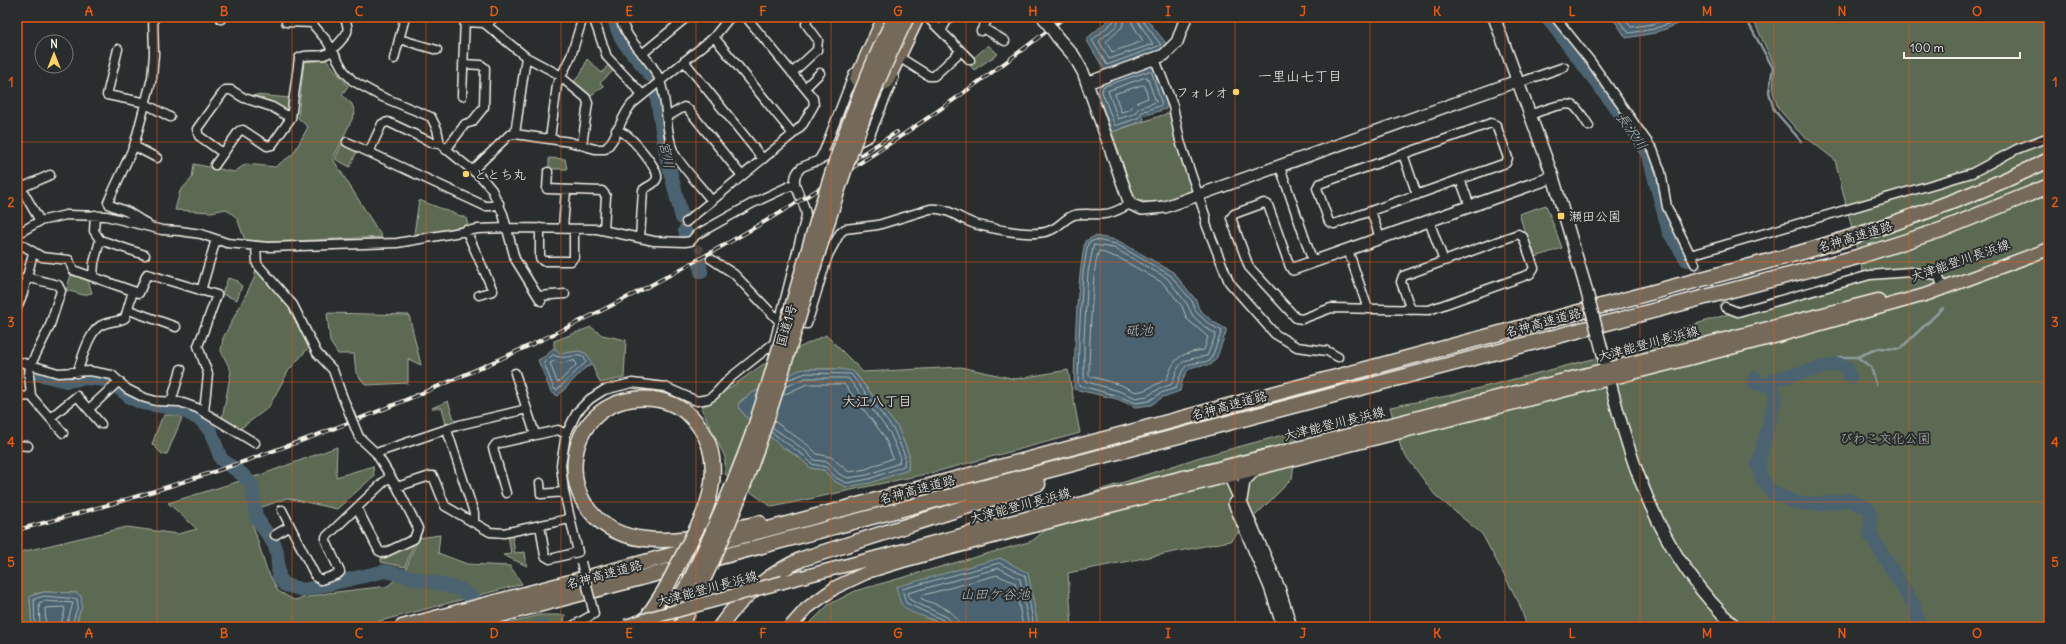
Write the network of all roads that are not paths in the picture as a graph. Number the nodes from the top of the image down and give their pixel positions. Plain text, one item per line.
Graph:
1 (152, 17) edge
2 (344, 17) edge
3 (405, 17) edge
4 (494, 17) edge
5 (583, 17) edge
6 (593, 17) edge
7 (630, 17) edge
8 (687, 17) edge
9 (730, 17) edge
10 (746, 17) edge
11 (808, 17) edge
12 (879, 17) edge
13 (884, 17) edge
14 (895, 17) edge
15 (907, 17) edge
16 (917, 17) edge
17 (922, 17) edge
18 (927, 17) edge
19 (949, 17) edge
20 (989, 17) edge
21 (1043, 17) edge
22 (1186, 17) edge
23 (1494, 17) edge
24 (1555, 17) edge
25 (311, 20) edge
26 (465, 20) edge
27 (621, 20) edge
28 (286, 22) dead end
29 (487, 25) junction
30 (940, 31) junction
31 (714, 37) junction
32 (399, 39) junction
33 (1005, 40) dead end
34 (118, 49) dead end
35 (437, 50) dead end
36 (333, 51) junction
37 (961, 51) junction
38 (642, 54) junction
39 (526, 57) junction
40 (902, 58) junction
41 (394, 59) dead end
42 (1155, 59) junction
43 (970, 60) dead end
44 (684, 61) junction
45 (463, 64) junction
46 (1564, 67) dead end
47 (792, 73) junction
48 (820, 73) dead end
49 (561, 77) junction
50 (660, 81) junction
51 (1518, 82) junction
52 (1087, 83) junction
53 (805, 88) junction
54 (643, 95) junction
55 (462, 96) dead end
56 (146, 104) junction
57 (1530, 115) junction
58 (667, 117) junction
59 (170, 118) dead end
60 (291, 118) junction
61 (1590, 126) dead end
62 (616, 130) junction
63 (515, 134) junction
64 (793, 134) junction
65 (2049, 137) edge
66 (550, 139) junction
67 (347, 142) dead end
68 (440, 144) junction
69 (582, 145) junction
70 (134, 146) junction
71 (446, 150) junction
72 (2049, 151) edge
73 (368, 152) junction
74 (223, 153) junction
75 (1403, 154) junction
76 (157, 158) dead end
77 (763, 159) junction
78 (2049, 160) edge
79 (818, 161) junction
80 (215, 166) dead end
81 (1280, 167) junction
82 (473, 170) junction
83 (548, 172) dead end
84 (50, 175) dead end
85 (742, 176) junction
86 (1553, 177) junction
87 (1460, 179) junction
88 (794, 184) junction
89 (2049, 186) edge
90 (566, 190) junction
91 (1417, 194) junction
92 (1199, 195) junction
93 (712, 201) junction
94 (499, 203) junction
95 (1130, 204) junction
96 (1470, 206) junction
97 (1371, 211) junction
98 (95, 215) junction
99 (40, 221) junction
100 (1429, 221) junction
101 (686, 222) dead end
102 (151, 227) junction
103 (507, 228) junction
104 (540, 228) junction
105 (563, 228) junction
106 (574, 229) junction
107 (18, 230) edge
108 (466, 230) junction
109 (604, 230) junction
110 (1872, 232) junction
111 (640, 238) junction
112 (1380, 238) junction
113 (216, 239) junction
114 (100, 240) junction
115 (17, 242) edge
116 (2049, 242) edge
117 (256, 247) junction
118 (799, 248) junction
119 (2049, 249) edge
120 (1348, 250) junction
121 (824, 251) junction
122 (33, 253) junction
123 (145, 255) dead end
124 (1690, 255) junction
125 (711, 259) tunnel mouth
126 (1444, 261) junction
127 (1314, 262) junction
128 (804, 263) junction
129 (1695, 264) tunnel mouth
130 (1294, 269) joint
131 (92, 276) junction
132 (26, 277) junction
133 (1941, 283) junction
134 (133, 291) junction
135 (201, 291) junction
136 (565, 294) dead end
137 (479, 295) dead end
138 (1725, 307) tunnel mouth
139 (17, 308) edge
140 (1368, 309) junction
141 (129, 310) junction
142 (1411, 310) junction
143 (779, 321) junction
144 (176, 327) dead end
145 (1338, 357) dead end
146 (17, 361) edge
147 (181, 369) dead end
148 (29, 371) junction
149 (77, 373) junction
150 (515, 373) dead end
151 (1608, 374) junction
152 (117, 384) junction
153 (31, 396) junction
154 (17, 397) edge
155 (171, 402) junction
156 (527, 409) junction
157 (88, 410) junction
158 (204, 412) junction
159 (50, 418) junction
160 (101, 424) dead end
161 (1223, 424) junction
162 (447, 430) junction
163 (63, 433) dead end
164 (535, 434) junction
165 (566, 434) junction
166 (255, 443) dead end
167 (17, 445) edge
168 (28, 446) dead end
169 (376, 453) junction
170 (1256, 470) junction
171 (1226, 473) junction
172 (390, 476) junction
173 (540, 483) dead end
174 (397, 487) junction
175 (564, 492) junction
176 (506, 494) dead end
177 (896, 494) junction
178 (1241, 500) junction
179 (357, 508) junction
180 (282, 510) dead end
181 (570, 519) junction
182 (474, 522) junction
183 (290, 526) junction
184 (540, 526) junction
185 (275, 535) dead end
186 (578, 552) junction
187 (780, 577) junction
188 (694, 598) junction
189 (669, 624) edge
190 (402, 627) edge
191 (455, 627) edge
192 (571, 627) edge
193 (625, 627) edge
194 (641, 627) edge
195 (681, 627) edge
196 (720, 627) edge
197 (730, 627) edge
198 (790, 627) edge
199 (1283, 627) edge
200 (1291, 627) edge
201 (1736, 627) edge

1 - 56 street
2 - 36 street
3 - 32 street
4 - 29 street
5 - 49 street
6 - 54 street
7 - 27 street
8 - 38 street
9 - 31 street
10 - 47 street
11 - 47 street
12 - 79 street
13 - 128 highway, bridge
14 - 128 highway, 国道1号, bridge
15 - 121 highway, 国道1号, bridge
16 - 121 highway, bridge
17 - 40 street
18 - 30 street
19 - 30 street
20 - 33 street
21 - 52 street, bridge
22 - 42 street
23 - 51 street
24 - 124 street
25 - 28 street
25 - 36 street
26 - 29 street
26 - 45 street
27 - 38 street
29 - 39 street
30 - 37 street
31 - 44 street
31 - 64 street
32 - 35 street
32 - 41 street
34 - 56 street
36 - 60 street
36 - 68 street
37 - 40 street
37 - 43 street
38 - 50 street
39 - 49 street
39 - 63 street
40 - 79 street
42 - 52 street
42 - 92 street
44 - 50 street
44 - 77 street
45 - 55 street
45 - 71 street
46 - 51 street
47 - 53 street
48 - 53 street
49 - 66 street
49 - 69 street
50 - 54 street
50 - 58 street
51 - 57 street
51 - 81 street
52 - 95 street
53 - 64 street
54 - 62 street
56 - 59 street
56 - 70 street
57 - 61 street
57 - 86 street
58 - 85 street
58 - 93 street
60 - 74 street
60 - 74 street
62 - 69 street
62 - 111 street
63 - 66 street
63 - 82 street
64 - 77 street
65 - 124 street
66 - 69 street
67 - 73 street
68 - 71 street
68 - 73 street
70 - 76 street
70 - 102 street
71 - 82 street
72 - 110 highway
73 - 94 street
74 - 80 street
75 - 87 street
75 - 91 street
75 - 97 street
77 - 85 street
78 - 110 highway, 名神高速道路
79 - 88 street
81 - 92 street
81 - 127 street
82 - 94 street
83 - 90 street
84 - 99 street
85 - 93 street
86 - 96 street
86 - 151 street, bridge
87 - 91 street
87 - 96 street
88 - 111 street
88 - 118 street
89 - 161 highway, 名神高速道路
90 - 105 street
90 - 109 street
91 - 97 street
92 - 95 street
92 - 145 street
93 - 101 street
94 - 103 street
95 - 121 street
96 - 100 street
97 - 112 street
98 - 99 street
98 - 102 street
98 - 114 street
99 - 107 street
100 - 112 street
100 - 126 street
102 - 113 street
103 - 104 street
103 - 108 street
103 - 136 street
104 - 105 street
104 - 106 street
105 - 106 street
106 - 109 street
108 - 117 street
108 - 137 street
109 - 111 street
110 - 177 highway, 名神高速道路
112 - 120 street
113 - 117 street
113 - 135 street
114 - 123 street
114 - 131 street
115 - 122 street
116 - 133 main road, 大津能登川長浜線
117 - 169 street, bridge
118 - 121 street
118 - 143 street
119 - 151 main road, 大津能登川長浜線
120 - 127 street
120 - 140 street
121 - 143 street
121 - 188 highway, 国道1号, bridge
122 - 131 street
122 - 132 street
124 - 129 street
125 - 143 street
126 - 142 street
126 - 142 street
127 - 130 street
128 - 189 highway, 国道1号, bridge
130 - 140 street
131 - 134 street
132 - 139 street
132 - 148 street
133 - 138 street
133 - 151 main road, 大津能登川長浜線
134 - 135 street
134 - 141 street
135 - 158 street
140 - 142 street
141 - 144 street
141 - 149 street
143 - 165 street
146 - 148 street
147 - 155 street
148 - 149 street
148 - 153 street
149 - 152 street
150 - 156 street
151 - 170 main road, 大津能登川長浜線
151 - 171 main road, 大津能登川長浜線
151 - 201 street
152 - 155 street
152 - 157 street
153 - 154 street
153 - 159 street
155 - 158 street
156 - 162 street
156 - 164 street
157 - 159 street
157 - 160 street
158 - 166 street
159 - 163 street
161 - 187 highway
161 - 191 highway, 名神高速道路
162 - 169 street
162 - 182 street
164 - 165 street
164 - 176 street
165 - 175 street
167 - 168 street
169 - 172 street
170 - 171 main road, 大津能登川長浜線
170 - 178 street
171 - 178 street
171 - 187 main road, 大津能登川長浜線
171 - 198 main road, 大津能登川長浜線
171 - 199 street
172 - 174 street
172 - 179 street
173 - 175 street
174 - 179 street
174 - 182 street
175 - 181 street
177 - 190 highway, 名神高速道路
177 - 194 highway, bridge
178 - 200 street
179 - 183 street
180 - 183 street
181 - 184 street
181 - 186 street
182 - 184 street
183 - 185 street
184 - 186 street
186 - 192 street, bridge
187 - 193 main road, 大津能登川長浜線, bridge
187 - 196 highway
187 - 197 highway
188 - 189 highway
188 - 195 highway, 国道1号

